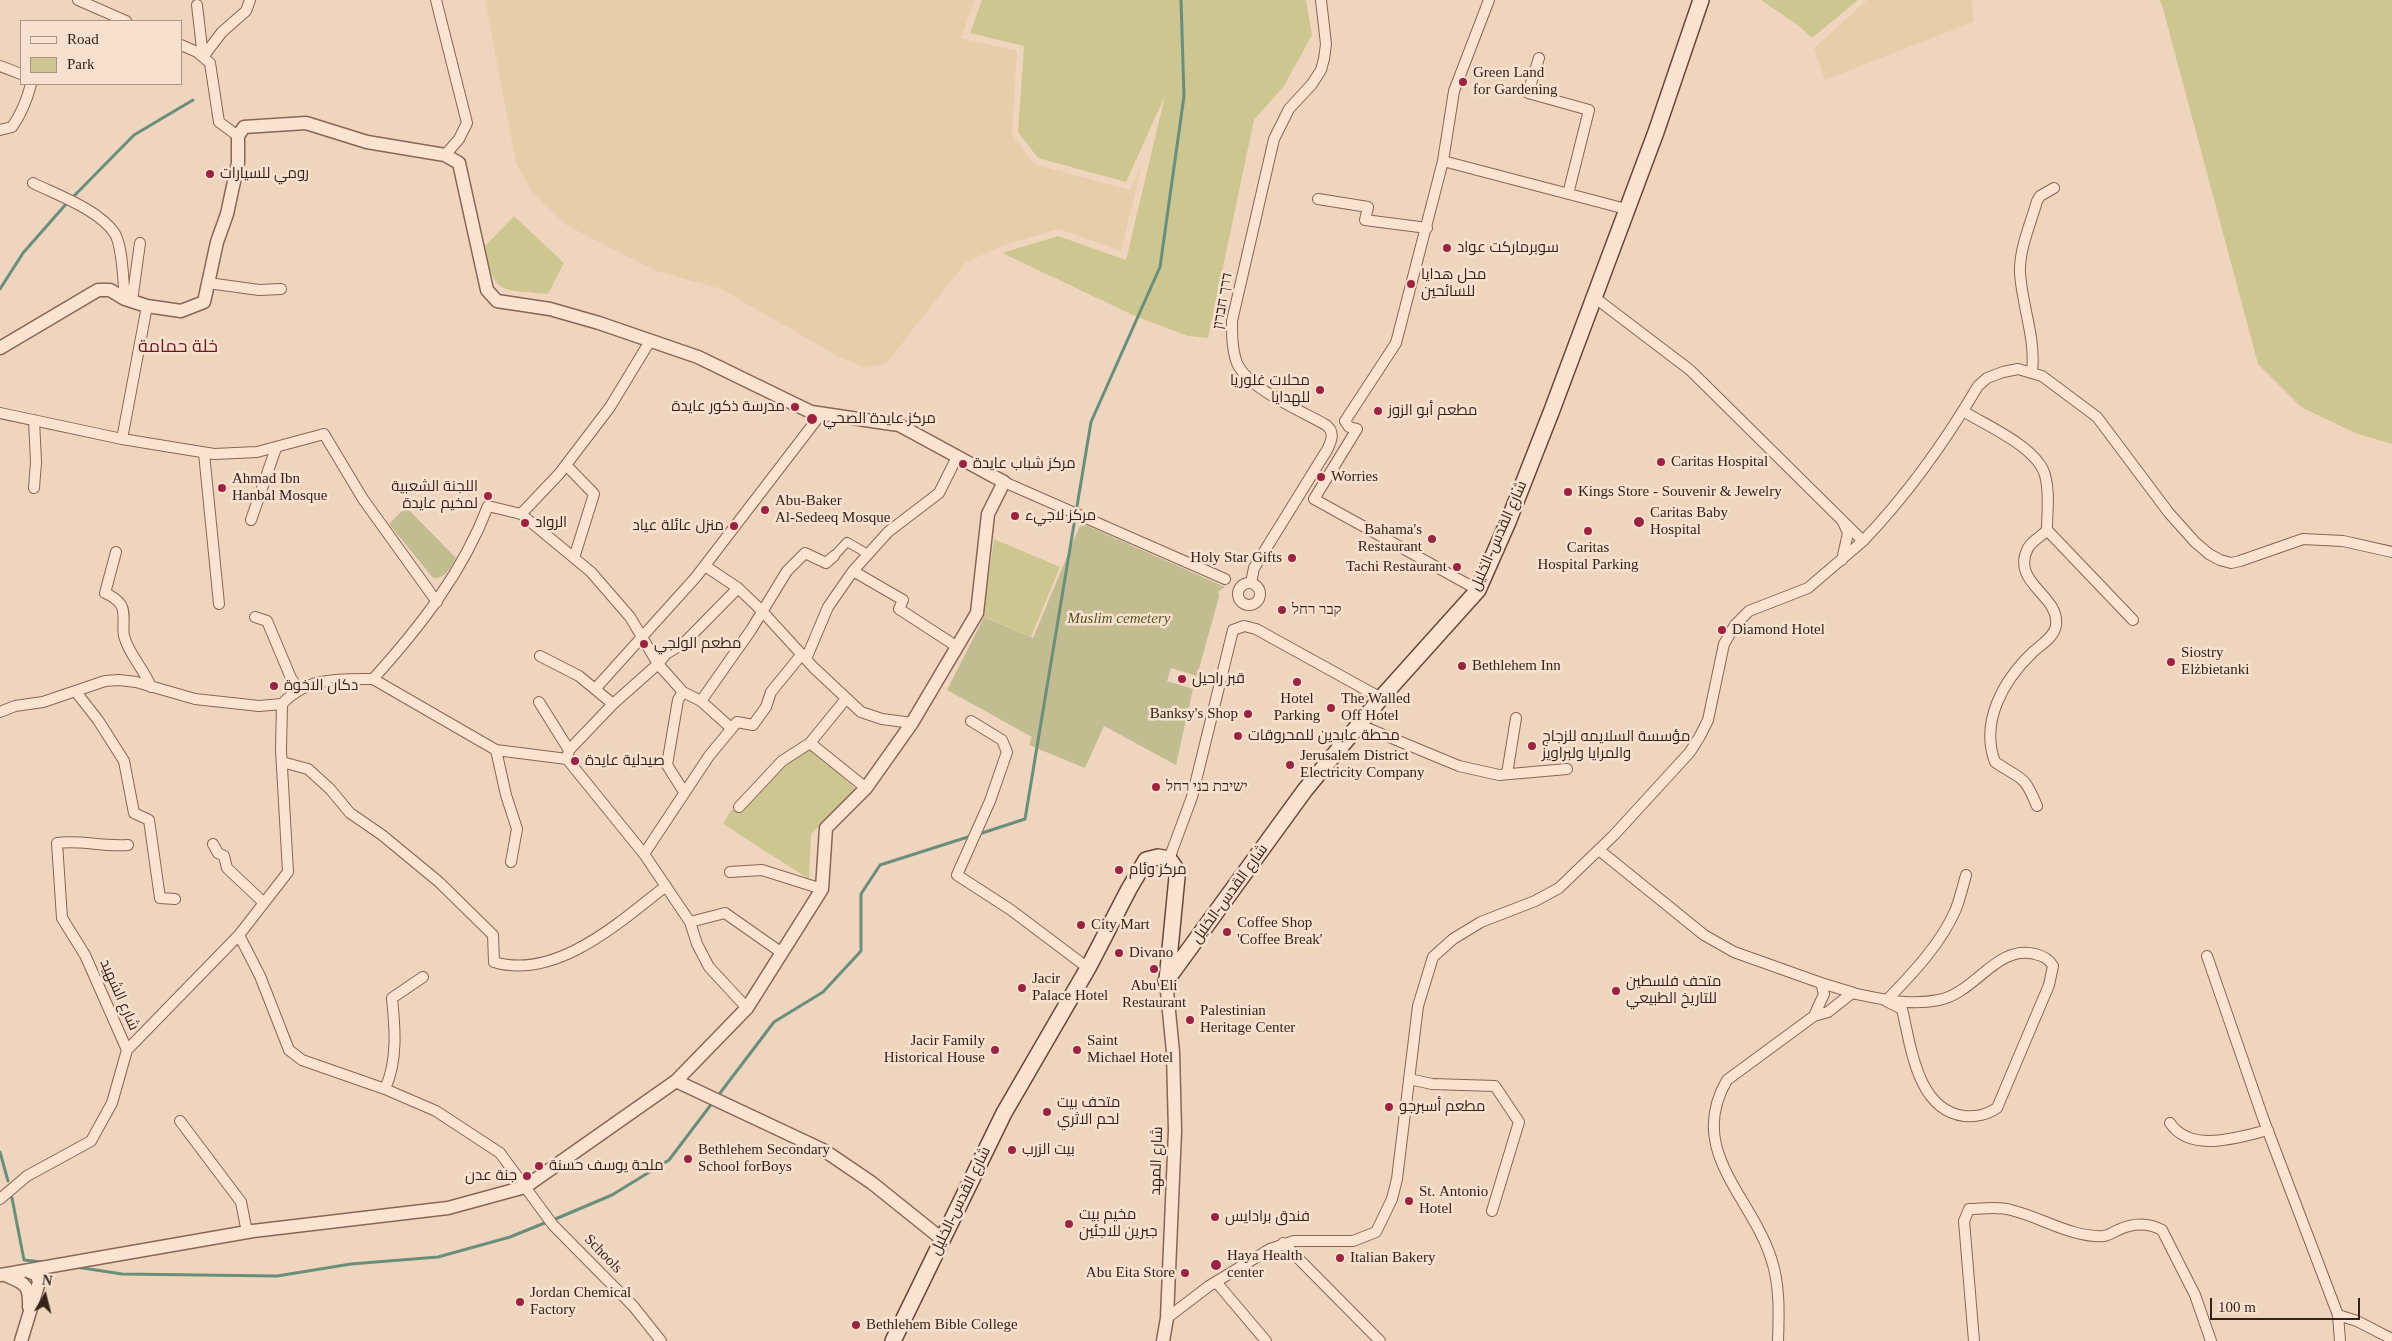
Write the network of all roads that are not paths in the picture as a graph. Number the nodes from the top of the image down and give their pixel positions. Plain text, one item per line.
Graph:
1 (78, 0) edge
2 (250, 0) edge
3 (436, 0) edge
4 (1321, 0) edge
5 (1489, 0) edge
6 (1701, 0) edge
7 (197, 5) dead end
8 (124, 20) edge
9 (182, 46) edge
10 (203, 57) junction
11 (1539, 58) dead end
12 (0, 66) edge
13 (20, 74) edge
14 (31, 85) edge
15 (0, 130) edge
16 (238, 136) junction
17 (445, 155) junction
18 (1443, 161) junction
19 (33, 183) dead end
20 (2054, 188) dead end
21 (1568, 194) junction
22 (1318, 199) dead end
23 (1626, 210) junction
24 (1427, 228) junction
25 (140, 243) dead end
26 (208, 283) junction
27 (281, 289) dead end
28 (1594, 297) junction
29 (129, 300) junction
30 (147, 306) junction
31 (650, 341) junction
32 (0, 348) edge
33 (2032, 372) junction
34 (1963, 411) junction
35 (0, 413) edge
36 (821, 414) junction
37 (34, 420) junction
38 (122, 439) junction
39 (276, 448) junction
40 (204, 453) junction
41 (957, 457) junction
42 (566, 465) junction
43 (1004, 482) junction
44 (34, 488) dead end
45 (521, 514) junction
46 (251, 520) dead end
47 (1843, 521) junction
48 (2047, 530) junction
49 (1863, 541) junction
50 (116, 552) dead end
51 (2392, 552) edge
52 (868, 554) junction
53 (834, 556) joint
54 (574, 558) junction
55 (1842, 560) junction
56 (705, 566) junction
57 (853, 571) junction
58 (1225, 579) dead end
59 (1251, 583) dead end
60 (738, 588) junction
61 (1478, 590) junction
62 (437, 602) junction
63 (219, 604) dead end
64 (762, 611) junction
65 (255, 617) dead end
66 (2133, 620) dead end
67 (643, 637) junction
68 (956, 646) junction
69 (540, 656) dead end
70 (804, 656) junction
71 (658, 664) junction
72 (373, 679) junction
73 (151, 687) junction
74 (596, 688) junction
75 (298, 689) junction
76 (76, 692) junction
77 (683, 692) junction
78 (1381, 698) junction
79 (845, 700) junction
80 (700, 701) junction
81 (539, 702) dead end
82 (282, 704) junction
83 (613, 704) junction
84 (0, 712) edge
85 (1516, 718) dead end
86 (972, 721) dead end
87 (912, 723) junction
88 (1360, 725) junction
89 (731, 728) junction
90 (810, 743) junction
91 (496, 750) junction
92 (568, 755) junction
93 (282, 762) junction
94 (1567, 769) dead end
95 (1507, 774) junction
96 (866, 788) junction
97 (684, 792) junction
98 (2037, 806) dead end
99 (739, 807) dead end
100 (128, 844) dead end
101 (213, 844) dead end
102 (1599, 850) junction
103 (644, 854) junction
104 (1169, 859) junction
105 (511, 862) dead end
106 (730, 872) dead end
107 (1966, 876) dead end
108 (666, 886) junction
109 (822, 890) junction
110 (175, 899) dead end
111 (264, 903) junction
112 (690, 922) junction
113 (239, 935) junction
114 (782, 953) junction
115 (2207, 956) dead end
116 (1088, 968) junction
117 (423, 977) dead end
118 (1166, 981) junction
119 (1821, 983) junction
120 (1854, 993) junction
121 (1886, 1001) junction
122 (746, 1008) junction
123 (1814, 1016) junction
124 (127, 1050) junction
125 (1409, 1079) junction
126 (676, 1081) junction
127 (385, 1089) junction
128 (180, 1121) dead end
129 (2170, 1124) dead end
130 (2268, 1130) junction
131 (525, 1187) junction
132 (0, 1199) edge
133 (1492, 1211) dead end
134 (247, 1232) junction
135 (943, 1240) junction
136 (1283, 1243) junction
137 (53, 1267) junction
138 (28, 1271) junction
139 (2, 1275) edge
140 (39, 1282) junction
141 (1218, 1283) junction
142 (2338, 1314) junction
143 (1167, 1318) junction
144 (27, 1324) junction
145 (2392, 1339) edge
146 (21, 1341) edge
147 (660, 1341) edge
148 (893, 1341) edge
149 (1163, 1341) edge
150 (1266, 1341) edge
151 (1380, 1341) edge
152 (1778, 1341) edge
153 (1974, 1341) edge
154 (2211, 1341) edge
155 (2340, 1341) edge

1 - 8 street
2 - 10 street
3 - 17 street
4 - 59 street, דרך חברון
5 - 18 street
6 - 23 main road, شارع القدس-الخليل
7 - 10 street
9 - 10 street
10 - 16 street
11 - 21 street
12 - 13 street
14 - 15 street
16 - 17 street
16 - 26 street
17 - 31 street
18 - 21 street
18 - 24 street
19 - 29 street
20 - 33 street
21 - 23 street
22 - 24 street
23 - 28 main road, شارع القدس-الخليل
24 - 61 street
25 - 29 street
26 - 27 street
26 - 30 street
28 - 47 street
28 - 61 main road, شارع القدس-الخليل
29 - 30 street
29 - 32 street
30 - 38 street
31 - 36 street
31 - 42 street
33 - 34 street
33 - 51 street
34 - 48 street
34 - 49 street
35 - 37 street
36 - 41 street
36 - 56 street
37 - 38 street
37 - 44 street
38 - 40 street
39 - 40 street
39 - 46 street
39 - 62 street
40 - 63 street
41 - 43 street
41 - 52 street
42 - 45 street
42 - 54 street
43 - 58 street
43 - 68 street
45 - 54 street
45 - 62 street
47 - 49 street
47 - 55 street
48 - 66 street
48 - 98 street
49 - 55 street
50 - 73 street
52 - 53 street
52 - 57 street
53 - 64 street
54 - 67 street
55 - 102 street
56 - 60 street
56 - 67 street
57 - 68 street
57 - 70 street
60 - 64 street
60 - 71 street
61 - 78 main road, شارع القدس-الخليل
62 - 72 street
64 - 70 street
64 - 80 street
65 - 75 street
67 - 71 street
67 - 74 street
68 - 87 street
69 - 74 street
70 - 79 street
70 - 89 street
71 - 77 street
71 - 83 street
72 - 75 street
72 - 91 street
73 - 76 street
73 - 82 street
74 - 83 street
75 - 82 street
76 - 84 street
76 - 110 street
77 - 80 street
77 - 97 street
78 - 88 main road, شارع القدس-الخليل
78 - 104 street
79 - 87 street
79 - 90 street
80 - 89 street
81 - 92 street
82 - 93 street
83 - 92 street
85 - 95 street
86 - 116 street
87 - 96 street
88 - 95 street
88 - 118 main road, شارع القدس-الخليل
89 - 97 street
90 - 96 street
90 - 99 street
91 - 92 street
91 - 105 street
92 - 103 street
93 - 108 street
93 - 111 street
94 - 95 street
96 - 109 street
97 - 103 street
100 - 124 street, شارع الشهيد
101 - 111 street
102 - 119 street
102 - 125 street
103 - 108 street
104 - 116 main road, شارع القدس-الخليل
104 - 118 main road, شارع القدس-الخليل
106 - 109 street
107 - 121 street
108 - 112 street
109 - 114 street
111 - 113 street
112 - 114 street
112 - 122 street
113 - 124 street
113 - 127 street, Schools
114 - 122 street
115 - 130 street
116 - 135 main road, شارع القدس-الخليل
117 - 127 street
118 - 143 street, شارع المهد
119 - 120 street
119 - 123 street
120 - 121 street
120 - 123 street
121 - 121 street
122 - 126 street
123 - 152 street
124 - 132 street, شارع الشهيد
125 - 133 street
125 - 136 street
126 - 131 street
126 - 135 street
127 - 131 street, Schools
128 - 134 street
129 - 130 street
130 - 142 street
131 - 134 street
131 - 147 street, Schools
134 - 137 street
135 - 148 main road, شارع القدس-الخليل
136 - 141 street
136 - 151 street
137 - 138 street
137 - 140 street
138 - 139 street
138 - 140 street
139 - 144 street
140 - 144 street
141 - 143 street
141 - 150 street
142 - 145 street
142 - 155 street
143 - 149 street, شارع المهد
144 - 146 street
153 - 154 street

